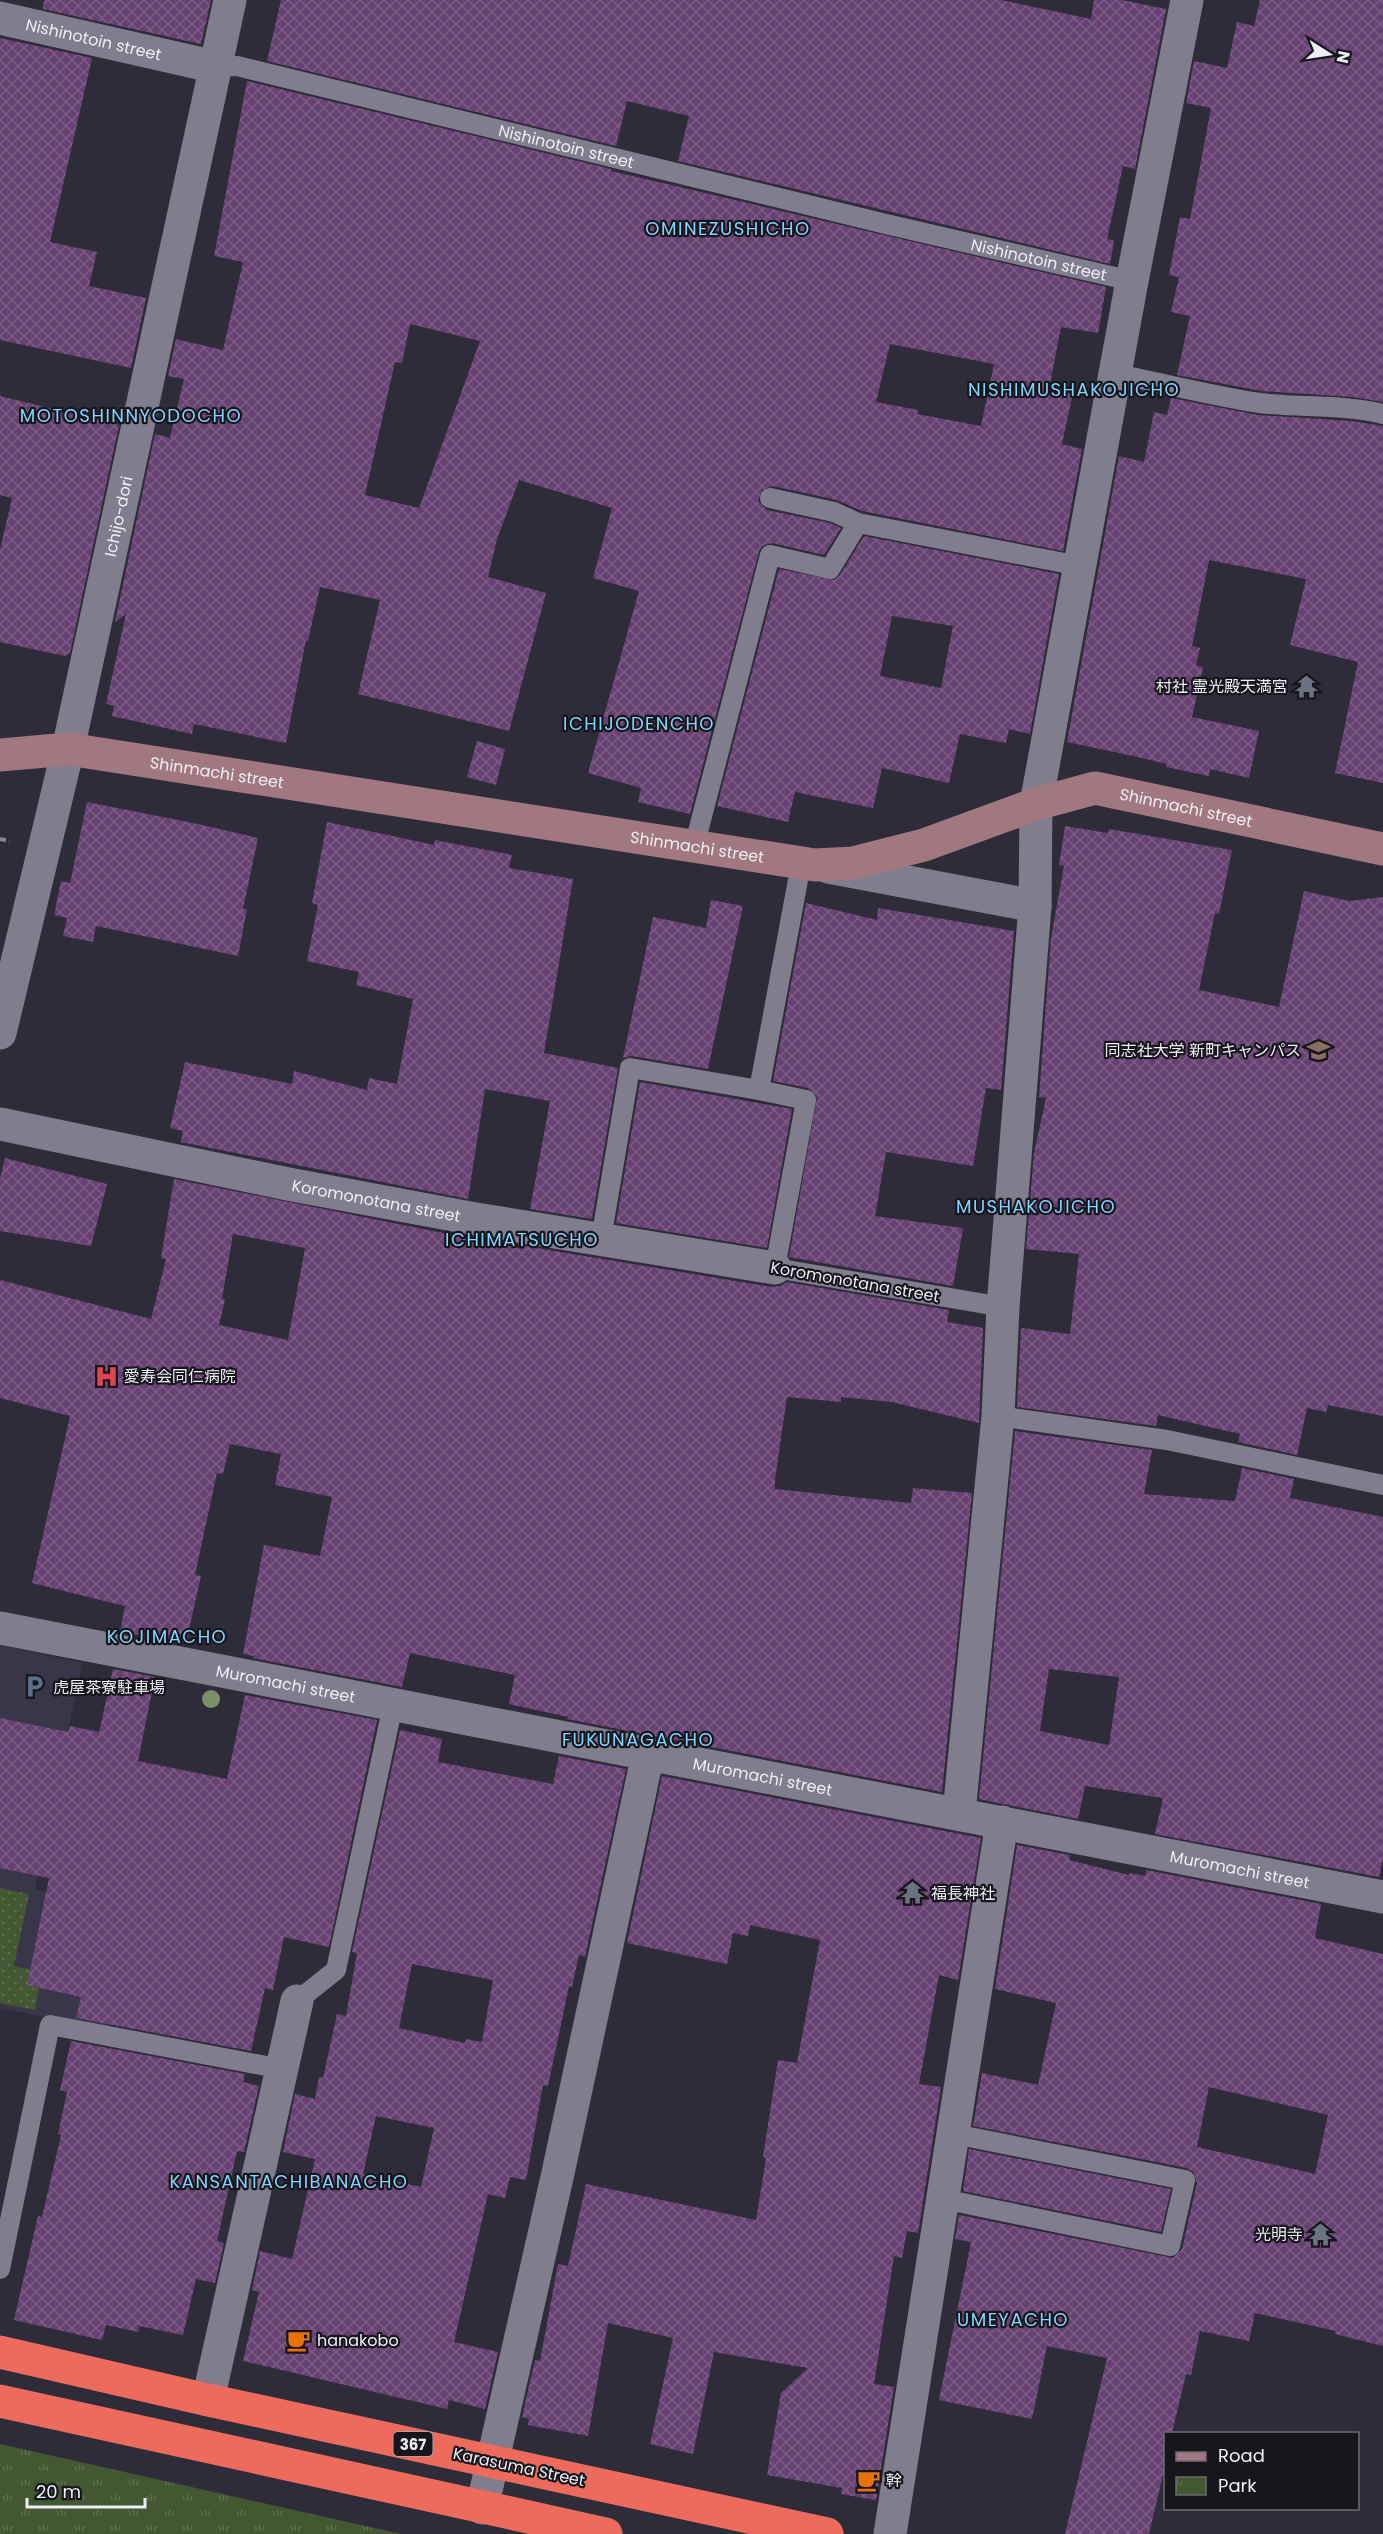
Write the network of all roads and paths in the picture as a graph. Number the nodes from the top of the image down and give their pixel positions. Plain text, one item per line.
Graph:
1 (230, 0) edge
2 (1187, 0) edge
3 (0, 18) edge
4 (216, 67) junction
5 (1132, 281) junction
6 (1116, 374) junction
7 (1383, 414) edge
8 (770, 498) dead end
9 (858, 522) junction
10 (1080, 566) junction
11 (68, 749) junction
12 (0, 754) edge
13 (1036, 804) junction
14 (694, 847) junction
15 (1383, 849) edge
16 (808, 864) junction
17 (1035, 906) junction
18 (0, 1033) edge
19 (759, 1090) junction
20 (0, 1124) edge
21 (601, 1239) junction
22 (775, 1268) junction
23 (1003, 1307) junction
24 (998, 1416) junction
25 (1383, 1485) edge
26 (0, 1628) edge
27 (393, 1705) junction
28 (648, 1754) junction
29 (959, 1813) junction
30 (1002, 1822) junction
31 (1383, 1897) edge
32 (297, 2001) joint
33 (282, 2069) junction
34 (954, 2134) junction
35 (943, 2199) junction
36 (0, 2269) edge
37 (0, 2352) edge
38 (208, 2400) junction
39 (0, 2401) edge
40 (493, 2462) junction
41 (482, 2508) junction
42 (606, 2534) edge
43 (827, 2534) edge
44 (890, 2534) edge

1 - 4 street, Ichijo-dori
2 - 5 street
3 - 4 street, Nishinotoin street
4 - 5 lane, Nishinotoin street
4 - 11 street, Ichijo-dori
5 - 6 street
6 - 7 lane
6 - 10 street
8 - 9 lane
9 - 10 lane
9 - 14 lane
10 - 13 street
11 - 12 street, Shinmachi street
11 - 14 street, Shinmachi street
11 - 18 street, Ichijo-dori
13 - 15 street, Shinmachi street
13 - 16 street, Shinmachi street
13 - 17 street
14 - 16 street, Shinmachi street
16 - 17 street
16 - 19 lane
17 - 23 street
19 - 21 lane
19 - 22 lane
20 - 21 street, Koromonotana street
21 - 22 street, Koromonotana street
22 - 23 lane, Koromonotana street
23 - 24 street
24 - 25 lane
24 - 29 street
26 - 27 street, Muromachi street
27 - 28 street, Muromachi street
27 - 32 lane
28 - 29 street, Muromachi street
28 - 40 street
29 - 30 street, Muromachi street
30 - 31 street, Muromachi street
30 - 34 street
32 - 33 street
33 - 36 lane
33 - 38 street
34 - 35 street
34 - 35 lane
35 - 44 street
37 - 38 highway, Karasuma Street / 367
38 - 40 highway, Karasuma Street / 367
39 - 41 highway
40 - 41 street
40 - 43 highway, Karasuma Street / 367
41 - 42 highway

